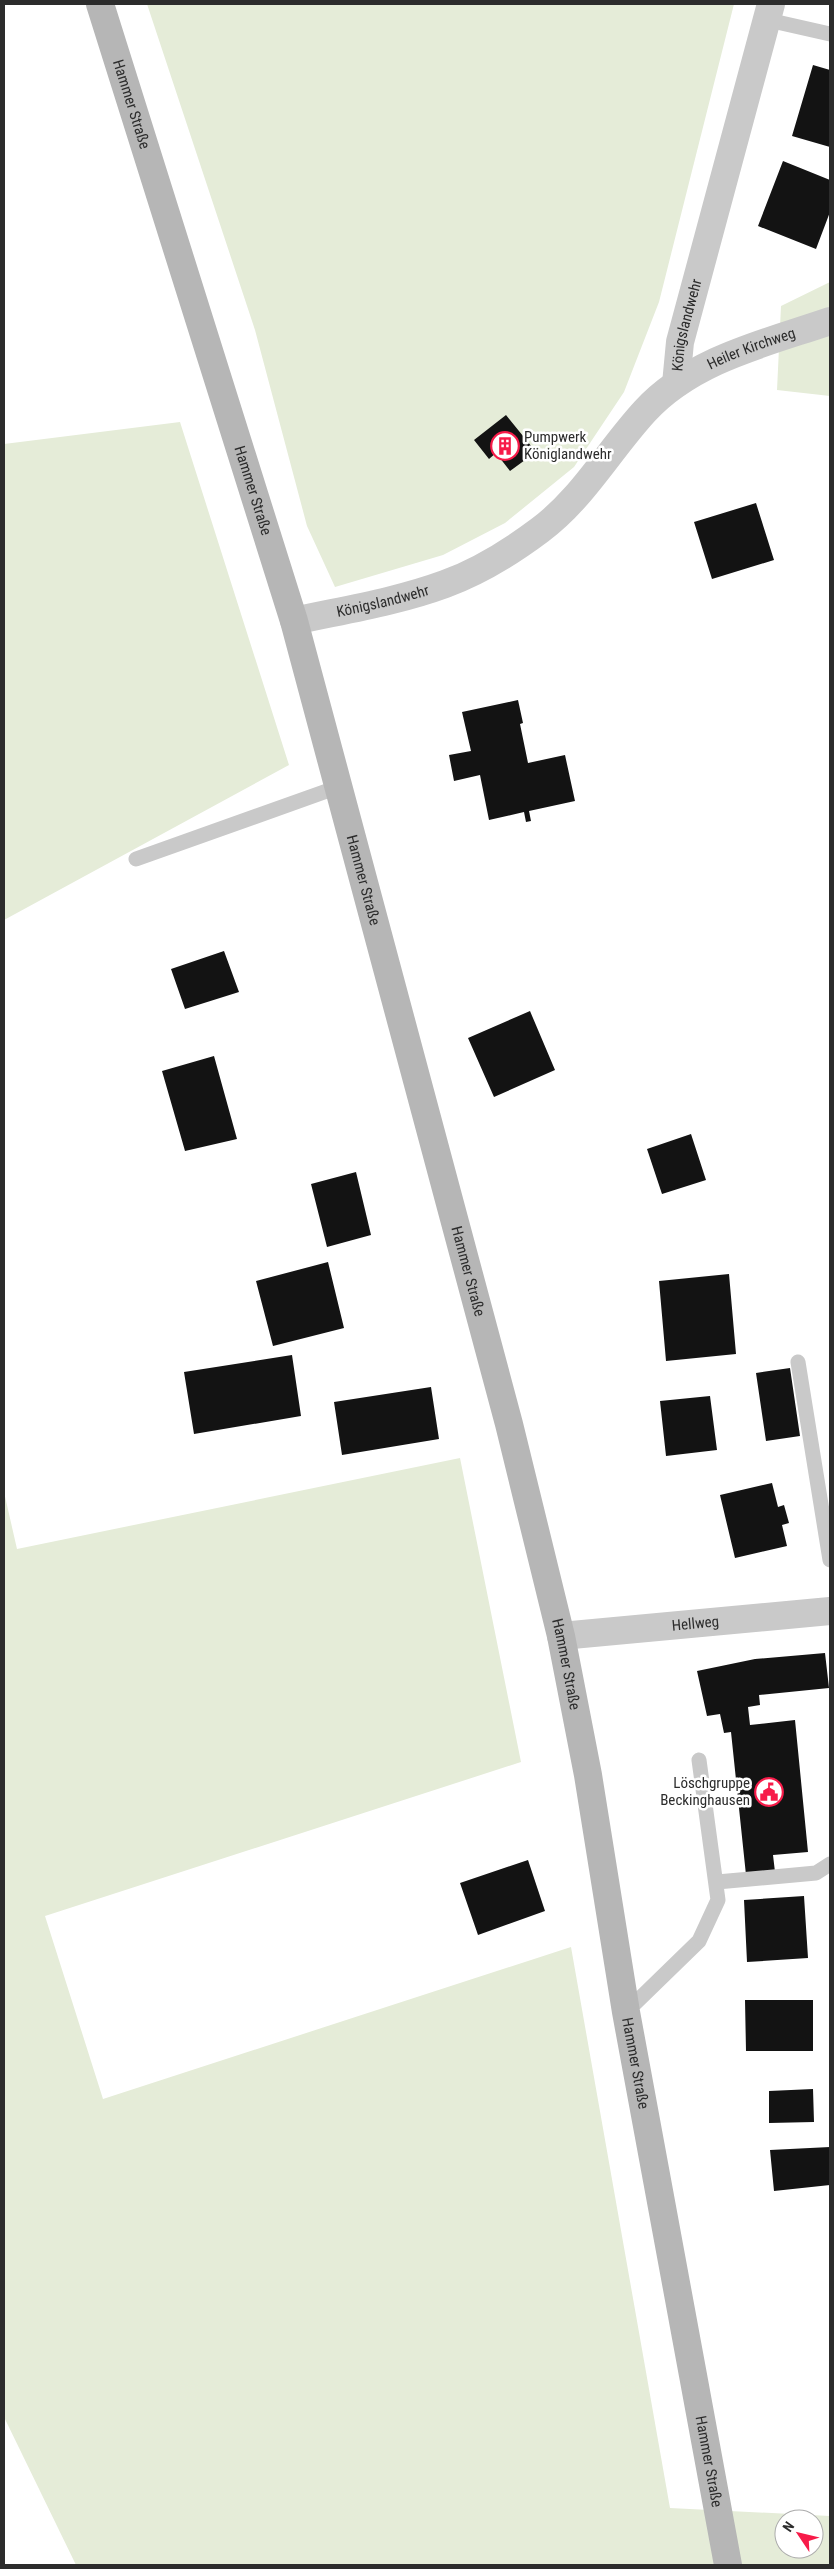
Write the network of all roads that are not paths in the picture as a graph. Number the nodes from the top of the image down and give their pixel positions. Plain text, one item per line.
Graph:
1 (100, 4) edge
2 (770, 12) edge
3 (830, 34) edge
4 (830, 321) edge
5 (676, 384) junction
6 (294, 622) junction
7 (338, 787) junction
8 (136, 859) dead end
9 (798, 1362) dead end
10 (830, 1560) edge
11 (830, 1610) edge
12 (561, 1636) junction
13 (699, 1760) dead end
14 (830, 1864) edge
15 (717, 1882) junction
16 (626, 2012) junction
17 (728, 2565) edge

1 - 6 main road, Hammer Straße
2 - 3 lane, Königslandwehr
2 - 5 street, Königslandwehr
4 - 5 street, Heiler Kirchweg
5 - 6 street, Königslandwehr
6 - 7 main road, Hammer Straße
7 - 8 lane
7 - 12 main road, Hammer Straße
9 - 10 lane
11 - 12 street, Hellweg
12 - 16 main road, Hammer Straße
13 - 15 lane
14 - 15 lane
15 - 16 lane
16 - 17 main road, Hammer Straße

